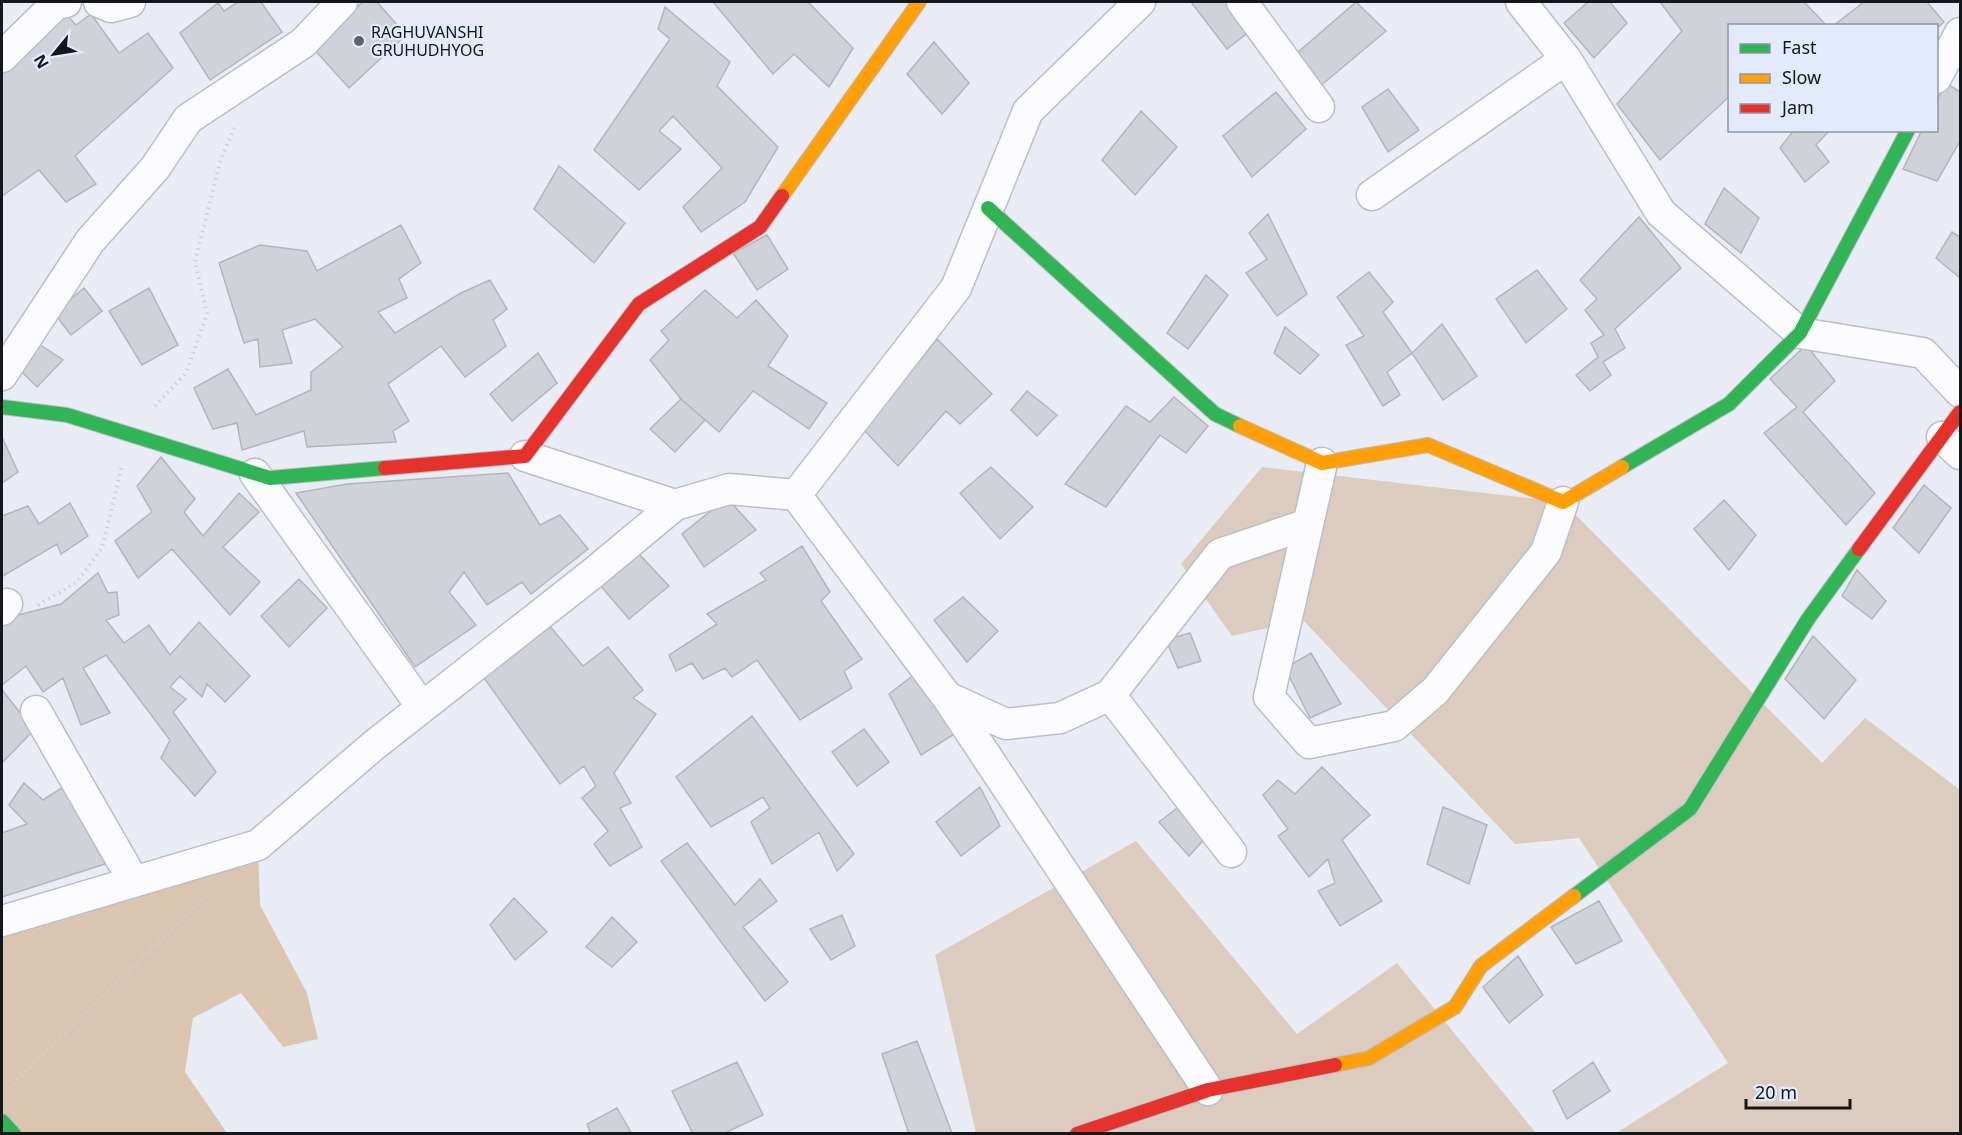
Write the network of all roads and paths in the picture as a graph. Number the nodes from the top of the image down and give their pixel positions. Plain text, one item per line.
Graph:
1 (66, 2) edge
2 (99, 2) edge
3 (130, 2) edge
4 (342, 2) edge
5 (919, 2) edge
6 (1140, 2) edge
7 (1242, 2) edge
8 (1521, 2) edge
9 (1960, 33) edge
10 (2, 57) edge
11 (1566, 59) junction
12 (256, 74) junction
13 (1938, 74) edge
14 (1319, 107) dead end
15 (1907, 132) edge
16 (1372, 195) dead end
17 (988, 208) junction
18 (1800, 333) junction
19 (2, 375) edge
20 (1960, 392) edge
21 (2, 407) edge
22 (1960, 412) edge
23 (129, 434) junction
24 (1951, 446) edge
25 (525, 456) junction
26 (1322, 463) junction
27 (255, 474) junction
28 (796, 495) junction
29 (1563, 502) junction
30 (675, 505) junction
31 (1308, 524) junction
32 (4, 607) edge
33 (1110, 695) junction
34 (947, 697) junction
35 (422, 707) junction
36 (36, 711) dead end
37 (1231, 852) dead end
38 (134, 882) junction
39 (207, 895) dead end
40 (2, 921) edge
41 (1208, 1090) junction
42 (2, 1095) edge
43 (2, 1121) edge
44 (14, 1134) edge
45 (1077, 1134) edge

1 - 10 street
2 - 3 street
4 - 12 street
5 - 25 street
6 - 17 street
7 - 14 street
8 - 11 street
9 - 13 street
11 - 16 street
11 - 18 street
12 - 19 street
12 - 23 path
15 - 18 street
17 - 26 street
17 - 28 street
18 - 20 street
18 - 29 street
21 - 23 street
22 - 24 street
23 - 27 street
23 - 32 path
24 - 41 street
25 - 27 street
25 - 30 street
26 - 29 street
26 - 31 street
27 - 35 street
28 - 30 street
28 - 34 street
29 - 31 street
30 - 35 street
31 - 33 street
33 - 34 street
33 - 37 street
34 - 41 street
35 - 38 street
36 - 38 street
38 - 40 street
39 - 42 path
41 - 45 street
43 - 44 street

